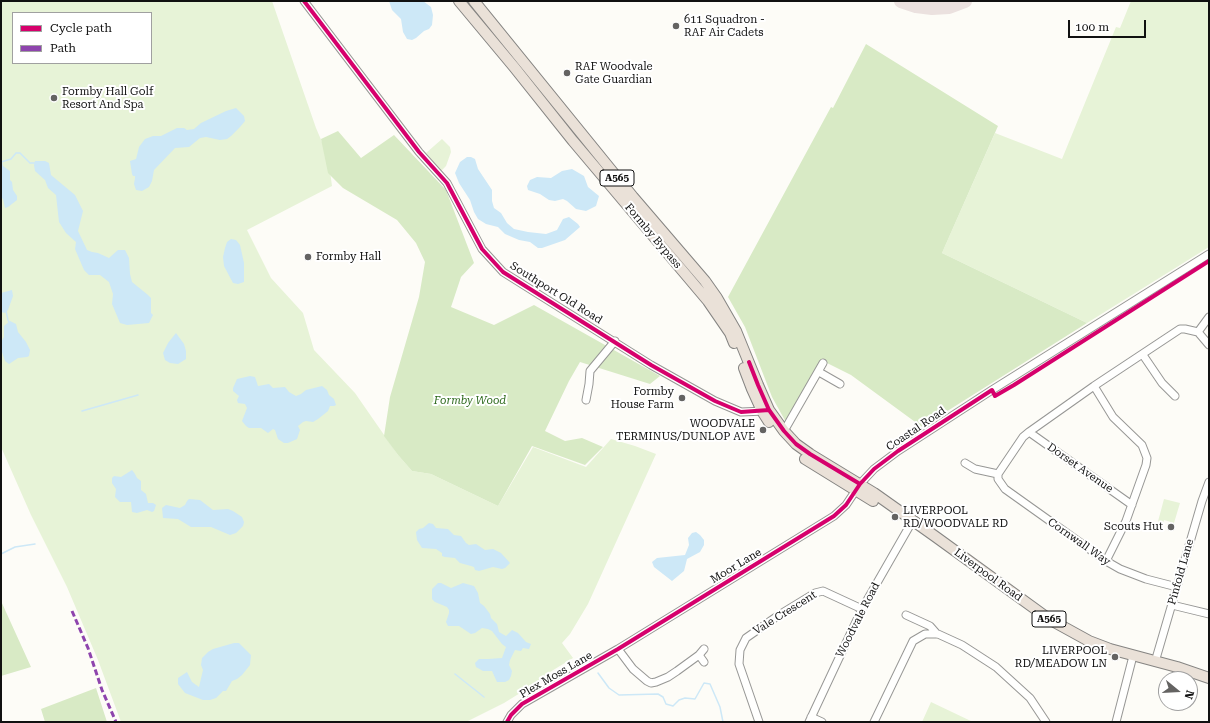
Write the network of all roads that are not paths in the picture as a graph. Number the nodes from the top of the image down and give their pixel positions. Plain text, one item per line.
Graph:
1 (304, 1) edge
2 (459, 1) edge
3 (474, 1) edge
4 (561, 108) junction
5 (588, 158) junction
6 (1209, 254) edge
7 (1209, 317) edge
8 (1198, 332) junction
9 (615, 341) junction
10 (1209, 345) edge
11 (1143, 355) junction
12 (823, 363) dead end
13 (818, 372) junction
14 (840, 384) dead end
15 (1094, 386) junction
16 (1175, 396) dead end
17 (586, 400) dead end
18 (766, 411) junction
19 (784, 431) junction
20 (1029, 432) junction
21 (965, 463) dead end
22 (998, 474) junction
23 (1209, 482) edge
24 (858, 487) junction
25 (1132, 505) junction
26 (909, 517) junction
27 (1106, 562) junction
28 (1177, 587) junction
29 (1172, 605) junction
30 (862, 609) junction
31 (1209, 614) edge
32 (906, 615) dead end
33 (937, 634) junction
34 (618, 648) junction
35 (704, 649) dead end
36 (699, 655) junction
37 (1133, 656) junction
38 (704, 662) dead end
39 (1155, 662) junction
40 (1209, 678) edge
41 (810, 720) edge
42 (507, 722) edge
43 (759, 722) edge
44 (822, 722) edge
45 (874, 722) edge
46 (1046, 722) edge
47 (1116, 722) edge

1 - 9 street, Southport Old Road
2 - 5 highway, Formby Bypass / A565
3 - 4 highway, Formby Bypass / A565
4 - 5 highway
4 - 18 highway, Formby Bypass / A565
5 - 18 highway, Formby Bypass / A565
6 - 24 street, Coastal Road
7 - 8 street
8 - 10 street
8 - 11 street
9 - 17 street
9 - 18 street, Southport Old Road
11 - 15 street
11 - 16 street
12 - 13 street
13 - 14 street
13 - 19 street
15 - 20 street
15 - 25 street
18 - 19 highway, Liverpool Road / A565
18 - 24 highway, Liverpool Road / A565
19 - 24 highway, Liverpool Road / A565
20 - 22 street
20 - 25 street, Dorset Avenue
21 - 22 street
22 - 27 street, Cornwall Way
23 - 28 street, Pinfold Lane
24 - 26 highway, Liverpool Road / A565
24 - 34 street, Moor Lane
25 - 27 street
26 - 30 street, Woodvale Road
26 - 37 highway, Liverpool Road / A565
27 - 28 street, Cornwall Way
28 - 29 street, Pinfold Lane
29 - 31 street
29 - 39 street, Pinfold Lane
30 - 41 street, Woodvale Road
30 - 43 street, Vale Crescent
32 - 33 street
33 - 45 street
33 - 46 street
34 - 36 street
34 - 42 street, Plex Moss Lane
35 - 36 street
36 - 38 street
37 - 39 highway, Liverpool Road / A565
37 - 47 street
39 - 40 highway, Liverpool Road / A565
41 - 44 street

